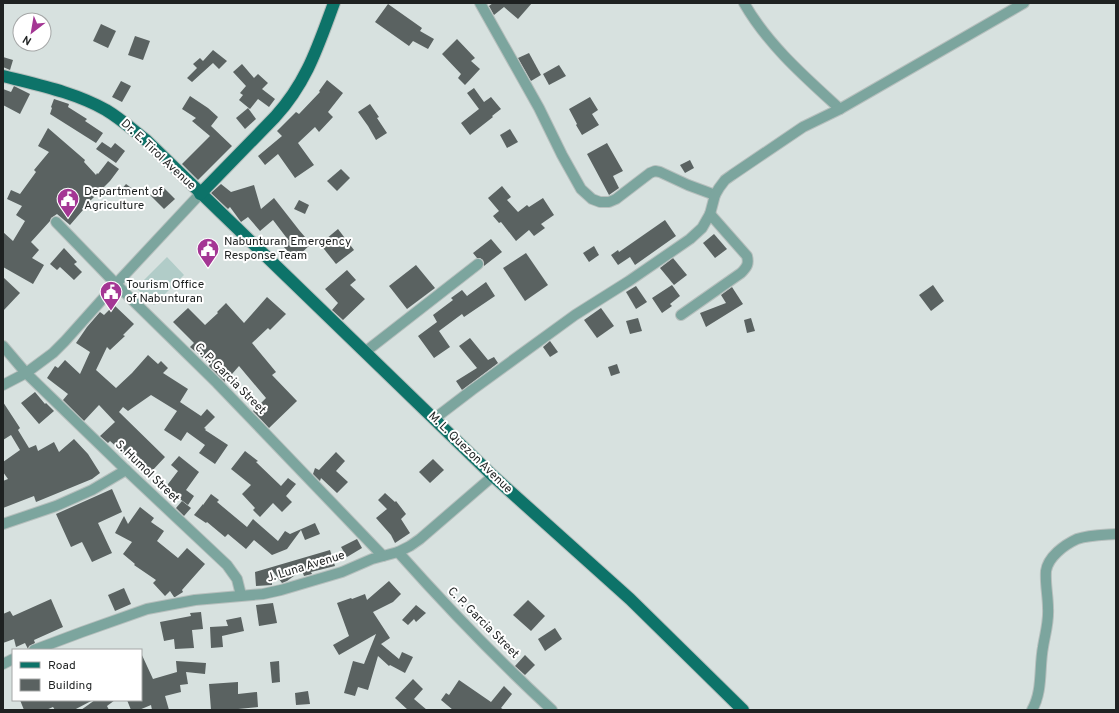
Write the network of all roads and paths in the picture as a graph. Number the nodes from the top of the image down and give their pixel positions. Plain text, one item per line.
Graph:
1 (334, 3) edge
2 (480, 3) edge
3 (744, 3) edge
4 (1024, 3) edge
5 (3, 76) edge
6 (840, 109) junction
7 (200, 194) junction
8 (715, 195) junction
9 (710, 214) junction
10 (56, 222) dead end
11 (478, 264) dead end
12 (116, 284) junction
13 (681, 315) dead end
14 (3, 346) edge
15 (365, 352) junction
16 (26, 373) junction
17 (3, 385) edge
18 (434, 419) junction
19 (126, 470) junction
20 (493, 476) junction
21 (3, 524) edge
22 (1116, 534) edge
23 (398, 552) junction
24 (383, 556) junction
25 (241, 595) junction
26 (37, 649) edge
27 (12, 660) edge
28 (3, 664) edge
29 (552, 710) edge
30 (743, 710) edge
31 (1032, 710) edge

1 - 7 main road
2 - 8 street
3 - 6 street
4 - 6 street
5 - 7 main road, Dr. E. Tirol Avenue
6 - 8 street
7 - 12 street
7 - 15 main road, M. L. Quezon Avenue
8 - 9 street
9 - 13 street
9 - 18 street
10 - 12 street, C. P. Garcia Street
11 - 15 street
12 - 16 street
12 - 24 street, C. P. Garcia Street
14 - 16 street, S. Humol Street
15 - 18 main road, M. L. Quezon Avenue
16 - 17 street
16 - 19 street, S. Humol Street
18 - 20 main road, M. L. Quezon Avenue
19 - 21 street
19 - 25 street, S. Humol Street
20 - 23 street, J. Luna Avenue
20 - 30 main road, M. L. Quezon Avenue
22 - 31 street
23 - 24 street, J. Luna Avenue
23 - 29 street, C. P. Garcia Street
24 - 25 street, J. Luna Avenue
25 - 26 street, J. Luna Avenue
27 - 28 street

